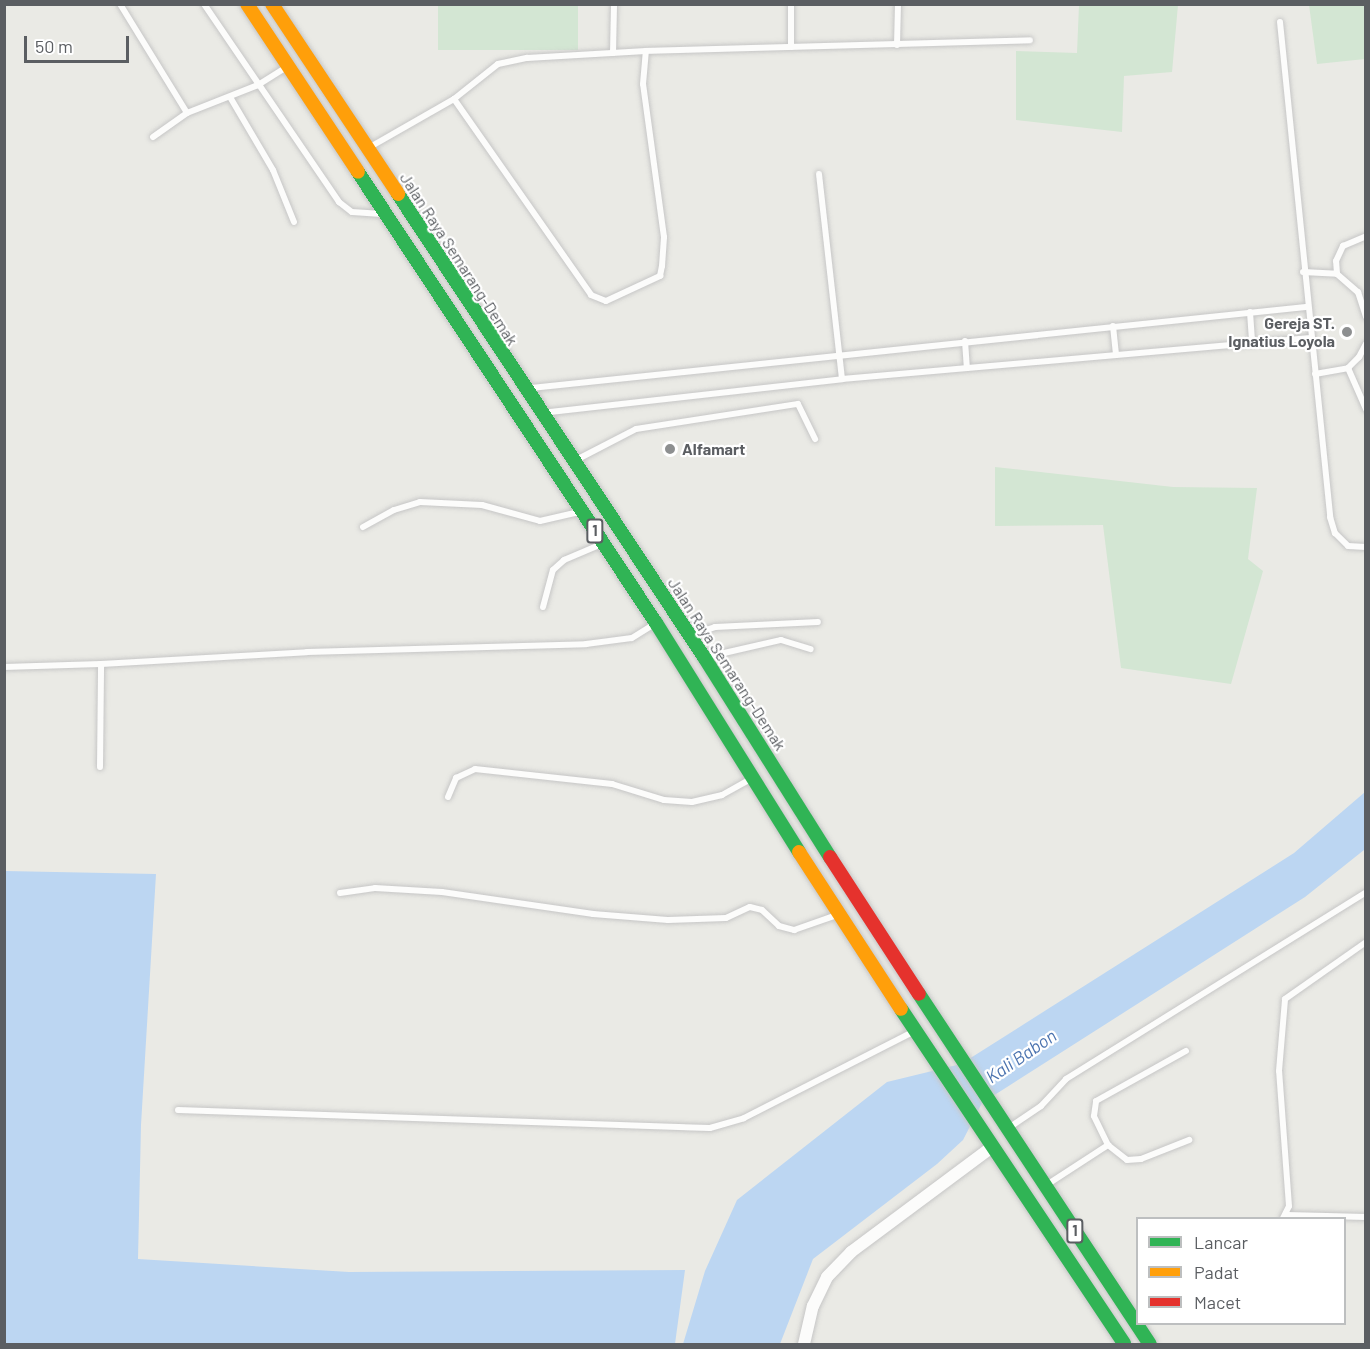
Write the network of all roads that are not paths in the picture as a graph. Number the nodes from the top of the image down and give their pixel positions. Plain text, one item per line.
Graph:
1 (120, 4) edge
2 (204, 4) edge
3 (247, 4) edge
4 (272, 4) edge
5 (614, 4) edge
6 (791, 4) edge
7 (898, 4) edge
8 (1280, 22) dead end
9 (1030, 40) dead end
10 (897, 45) junction
11 (791, 47) junction
12 (646, 51) junction
13 (613, 53) junction
14 (287, 67) junction
15 (258, 85) junction
16 (230, 97) junction
17 (454, 99) junction
18 (188, 113) junction
19 (153, 136) dead end
20 (367, 149) junction
21 (819, 174) dead end
22 (384, 215) junction
23 (294, 222) dead end
24 (1365, 236) edge
25 (1303, 272) junction
26 (1336, 274) junction
27 (1306, 307) junction
28 (1250, 312) junction
29 (1365, 317) edge
30 (1113, 326) junction
31 (1310, 338) junction
32 (965, 341) junction
33 (1252, 344) junction
34 (1365, 344) edge
35 (840, 353) junction
36 (1116, 355) junction
37 (967, 368) junction
38 (1348, 368) junction
39 (1315, 374) junction
40 (842, 379) junction
41 (525, 388) junction
42 (1365, 409) edge
43 (541, 411) junction
44 (815, 439) dead end
45 (574, 461) junction
46 (582, 511) junction
47 (363, 527) dead end
48 (603, 544) junction
49 (1365, 547) edge
50 (543, 607) dead end
51 (818, 622) dead end
52 (656, 623) junction
53 (690, 635) junction
54 (811, 649) dead end
55 (704, 657) junction
56 (101, 664) junction
57 (4, 667) edge
58 (100, 767) dead end
59 (753, 778) junction
60 (448, 797) dead end
61 (1365, 892) edge
62 (340, 893) dead end
63 (838, 915) junction
64 (1365, 942) edge
65 (918, 1030) junction
66 (1186, 1051) dead end
67 (178, 1110) dead end
68 (1003, 1124) junction
69 (1189, 1140) dead end
70 (1108, 1145) junction
71 (992, 1147) junction
72 (1045, 1187) junction
73 (1365, 1216) edge
74 (1285, 1217) edge
75 (1136, 1314) edge
76 (1145, 1327) edge
77 (804, 1344) edge
78 (1124, 1344) edge
79 (1150, 1344) edge

1 - 18 lane
2 - 15 lane
3 - 14 highway, 1
4 - 20 highway, Jalan Raya Semarang-Demak / 1
5 - 13 lane
6 - 11 lane
7 - 10 lane
8 - 25 lane
9 - 10 lane
10 - 11 lane
11 - 12 lane
12 - 13 lane
12 - 17 lane
13 - 17 lane
14 - 15 lane
14 - 22 highway, 1
15 - 16 lane
15 - 22 lane
16 - 18 lane
16 - 23 lane
17 - 20 lane
18 - 19 lane
20 - 41 highway, Jalan Raya Semarang-Demak / 1
21 - 35 lane
22 - 46 highway, 1
24 - 26 lane
25 - 26 lane
25 - 27 lane
26 - 29 lane
27 - 28 lane
27 - 31 lane
28 - 30 lane
28 - 33 lane
30 - 32 lane
30 - 36 lane
31 - 33 lane
31 - 39 lane
32 - 35 lane
32 - 37 lane
33 - 36 lane
34 - 38 lane
35 - 40 lane
35 - 41 lane
36 - 37 lane
37 - 40 lane
38 - 39 lane
38 - 42 lane
39 - 49 lane
40 - 43 lane
41 - 43 highway, Jalan Raya Semarang-Demak / 1
43 - 45 highway, Jalan Raya Semarang-Demak / 1
44 - 45 lane
45 - 53 highway, Jalan Raya Semarang-Demak / 1
46 - 47 lane
46 - 48 highway, 1
48 - 50 lane
48 - 52 highway, 1
51 - 53 lane
52 - 56 lane
52 - 59 highway, 1
53 - 55 highway, Jalan Raya Semarang-Demak / 1
54 - 55 lane
55 - 68 highway, Jalan Raya Semarang-Demak / 1
56 - 57 lane
56 - 58 lane
59 - 60 lane
59 - 63 highway, 1
61 - 68 lane
62 - 63 lane
63 - 65 highway, 1
64 - 74 lane
65 - 67 lane
65 - 71 highway, 1
66 - 70 lane
68 - 72 highway, Jalan Raya Semarang-Demak / 1
69 - 70 lane
70 - 72 lane
71 - 77 street
71 - 78 highway, 1
72 - 75 highway, Jalan Raya Semarang-Demak / 1
73 - 74 lane
76 - 79 highway, Jalan Raya Semarang-Demak / 1

